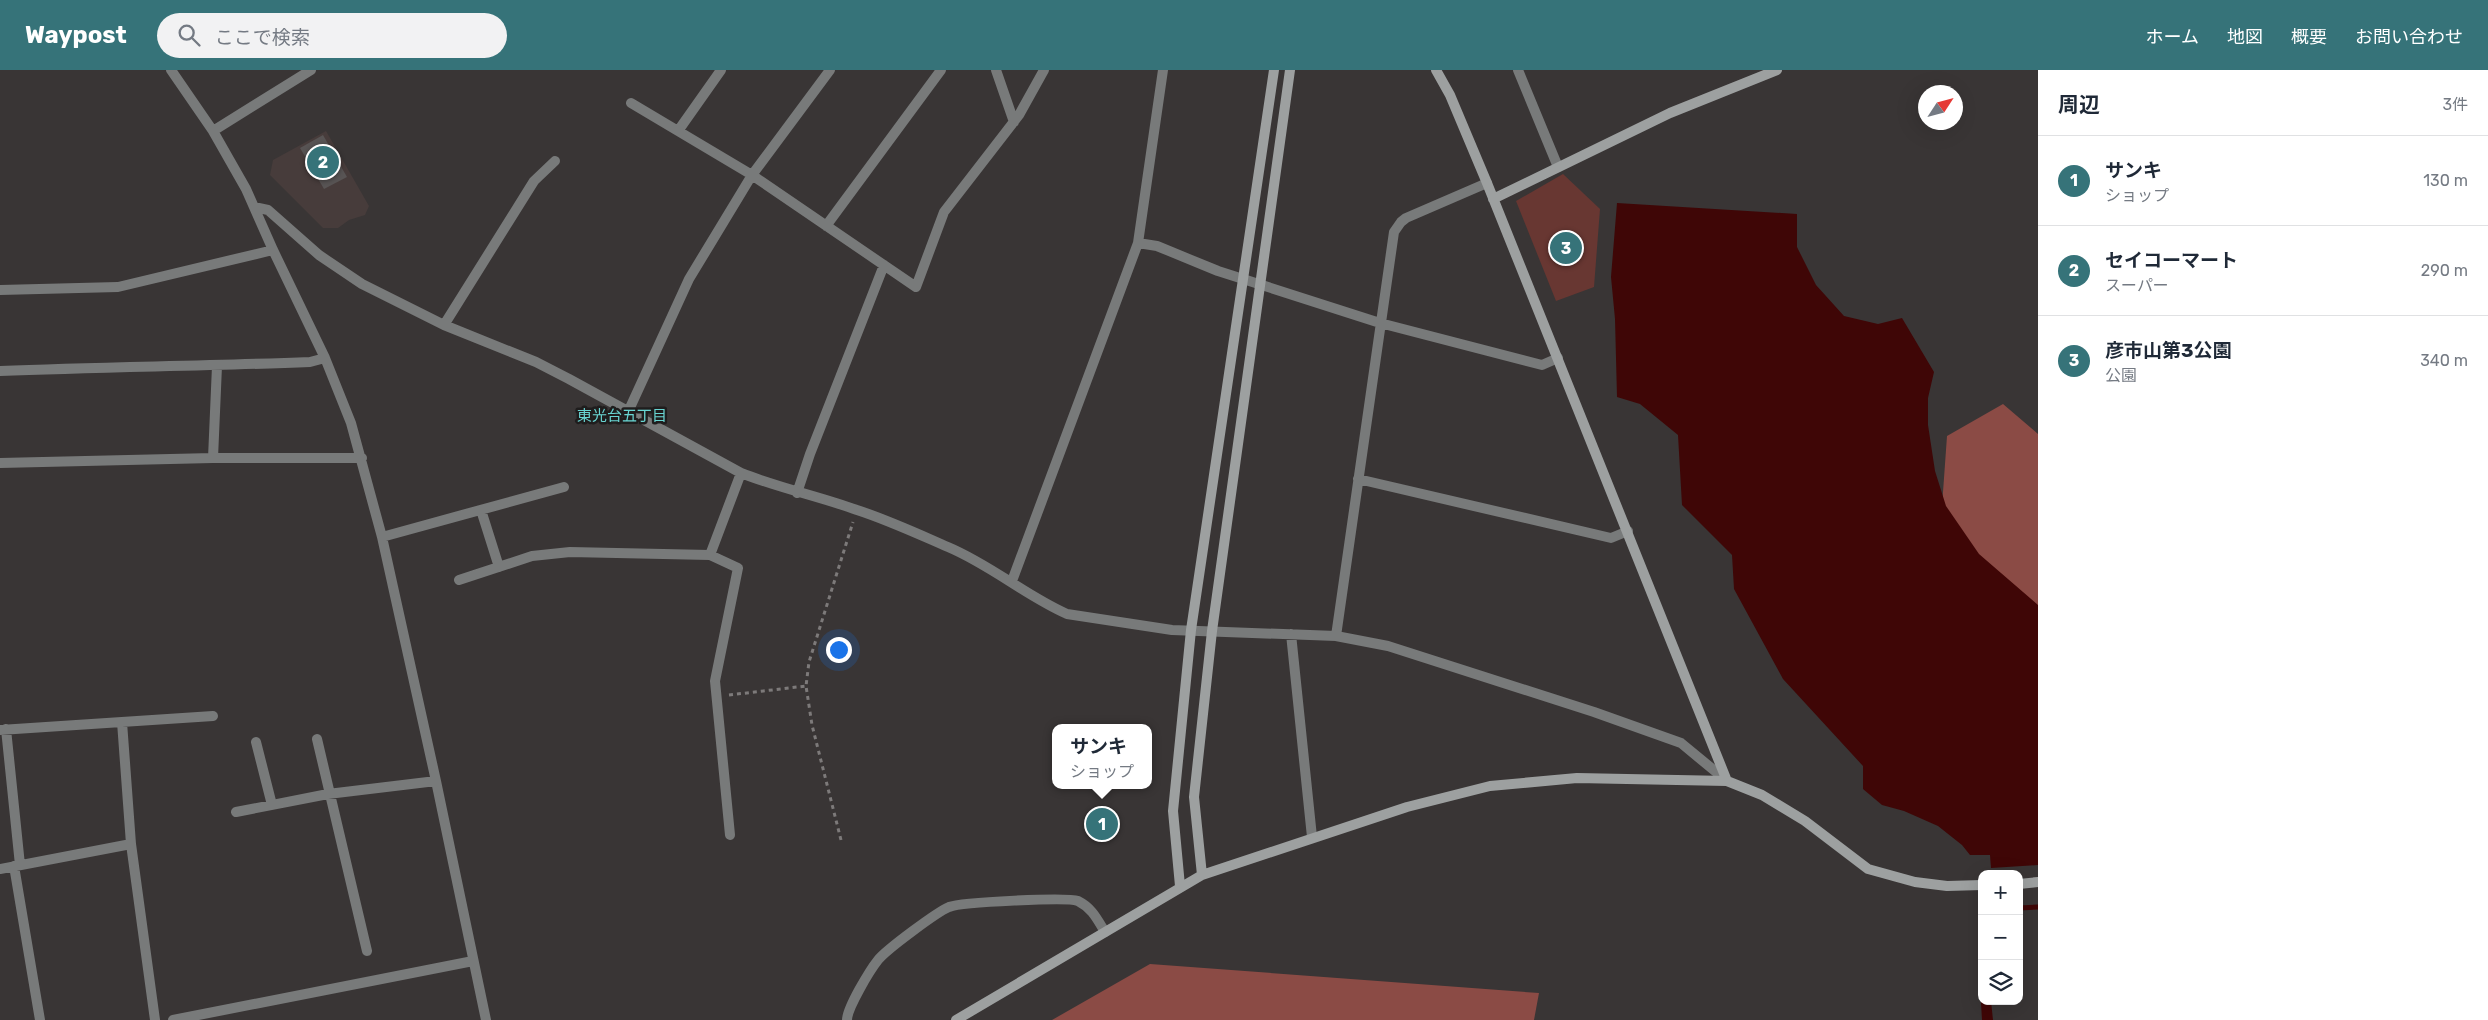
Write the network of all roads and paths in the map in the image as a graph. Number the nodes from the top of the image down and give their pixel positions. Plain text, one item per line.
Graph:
1 (171, 70) edge
2 (311, 70) edge
3 (721, 70) edge
4 (830, 70) edge
5 (941, 70) edge
6 (996, 70) edge
7 (1044, 70) edge
8 (1163, 70) edge
9 (1274, 70) edge
10 (1290, 70) edge
11 (1436, 70) edge
12 (1518, 70) edge
13 (1776, 70) edge
14 (631, 103) dead end
15 (1014, 122) junction
16 (213, 131) junction
17 (678, 131) junction
18 (555, 161) dead end
19 (1558, 167) junction
20 (752, 175) junction
21 (1487, 183) junction
22 (1493, 199) junction
23 (254, 207) junction
24 (826, 226) junction
25 (1138, 243) junction
26 (272, 250) junction
27 (884, 265) junction
28 (1242, 278) junction
29 (1259, 284) junction
30 (0, 290) edge
31 (1380, 324) junction
32 (444, 325) junction
33 (325, 358) junction
34 (1558, 358) junction
35 (217, 366) junction
36 (0, 371) edge
37 (628, 412) junction
38 (213, 458) junction
39 (362, 458) junction
40 (0, 463) edge
41 (741, 473) junction
42 (1358, 479) junction
43 (564, 488) dead end
44 (797, 493) junction
45 (481, 510) junction
46 (856, 510) junction
47 (1628, 531) junction
48 (382, 537) junction
49 (710, 555) junction
50 (499, 567) junction
51 (459, 580) dead end
52 (1012, 581) junction
53 (1191, 630) junction
54 (1212, 631) junction
55 (1291, 634) junction
56 (1336, 636) junction
57 (806, 686) junction
58 (717, 697) junction
59 (213, 716) dead end
60 (122, 722) junction
61 (3, 730) edge
62 (317, 739) dead end
63 (256, 742) dead end
64 (436, 781) junction
65 (1727, 781) junction
66 (328, 794) junction
67 (272, 805) junction
68 (236, 812) dead end
69 (730, 835) dead end
70 (1312, 837) junction
71 (841, 840) dead end
72 (131, 844) junction
73 (17, 866) junction
74 (0, 869) edge
75 (1202, 875) junction
76 (2038, 882) edge
77 (2023, 884) edge
78 (1978, 885) edge
79 (1180, 886) junction
80 (1105, 932) junction
81 (367, 951) dead end
82 (473, 962) junction
83 (40, 1020) edge
84 (154, 1020) edge
85 (173, 1020) edge
86 (486, 1020) edge
87 (847, 1020) edge
88 (956, 1020) edge

1 - 16 street
2 - 16 street
3 - 17 street
4 - 20 street
5 - 24 street
6 - 15 street
7 - 15 street
8 - 25 street
9 - 28 street
10 - 29 street
11 - 21 street
12 - 19 street
13 - 19 street
14 - 17 street
15 - 27 street
16 - 23 street
17 - 20 street
18 - 32 street
19 - 22 street
20 - 24 street
20 - 37 street
21 - 22 street
21 - 31 street
22 - 34 street
23 - 26 street
23 - 32 street
24 - 27 street
25 - 28 street
25 - 52 street
26 - 30 street
26 - 33 street
27 - 44 street
28 - 29 street
28 - 53 street
29 - 31 street
29 - 54 street
31 - 34 street
31 - 42 street
32 - 37 street
33 - 35 street
33 - 39 street
34 - 47 street
35 - 36 street
35 - 38 street
37 - 41 street
38 - 39 street
38 - 40 street
39 - 48 street
41 - 44 street
41 - 49 street
42 - 47 street
42 - 56 street
43 - 45 street
44 - 46 street
45 - 48 street
45 - 50 street
46 - 52 street
46 - 57 path
47 - 65 street
48 - 64 street
49 - 50 street
49 - 58 street
50 - 51 street
52 - 53 street
53 - 54 street
53 - 79 street
54 - 55 street
54 - 75 street
55 - 56 street
55 - 70 street
56 - 65 street
57 - 58 path
57 - 71 path
58 - 69 street
59 - 60 street
60 - 61 street
60 - 72 street
61 - 73 street
62 - 66 street
63 - 67 street
64 - 66 street
64 - 82 street
65 - 70 street
65 - 78 street
66 - 67 street
66 - 81 street
67 - 68 street
70 - 75 street
72 - 73 street
72 - 84 street
73 - 74 street
73 - 83 street
75 - 79 street
76 - 77 street
79 - 80 street
80 - 87 street
80 - 88 street
82 - 85 street
82 - 86 street

